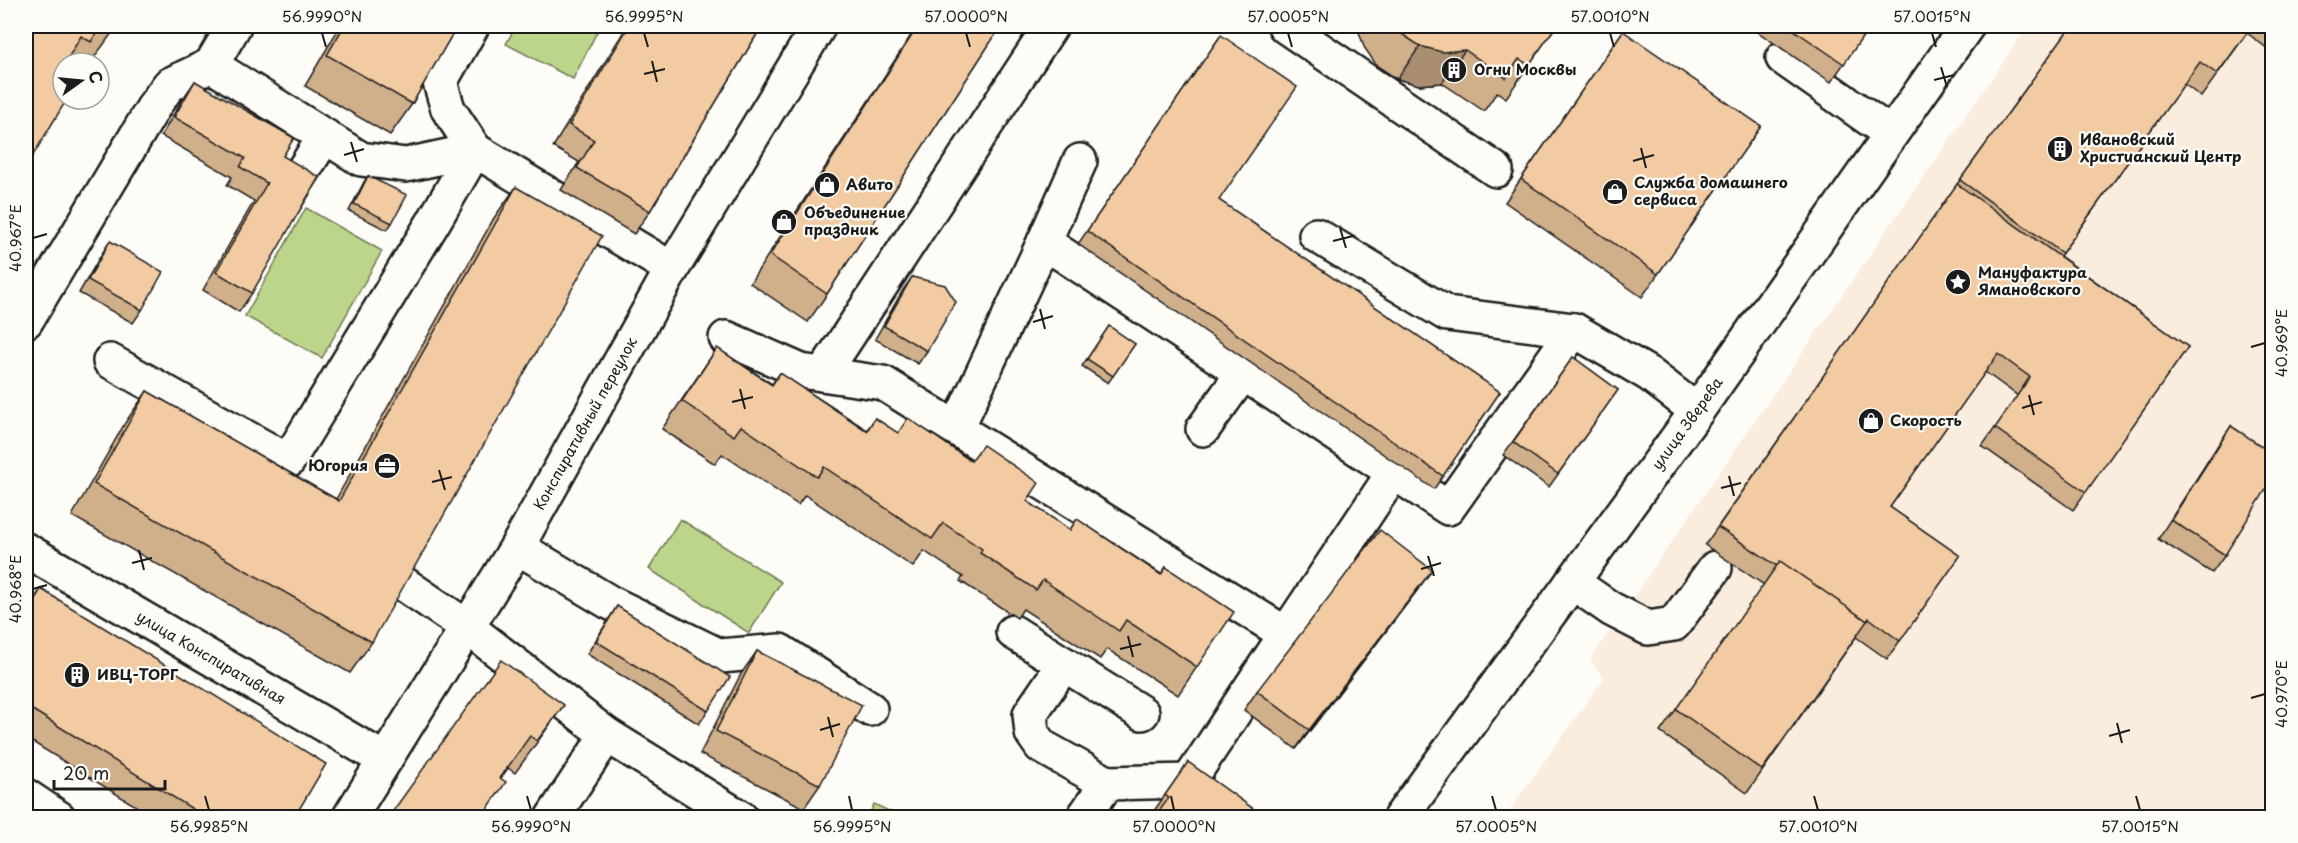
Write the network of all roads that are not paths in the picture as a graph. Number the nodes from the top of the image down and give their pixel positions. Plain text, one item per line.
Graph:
1 (234, 26) edge
2 (472, 26) edge
3 (1051, 26) edge
4 (1285, 26) edge
5 (1966, 26) edge
6 (812, 28) edge
7 (1783, 58) dead end
8 (211, 65) junction
9 (1891, 134) junction
10 (325, 136) junction
11 (475, 150) junction
12 (1080, 161) dead end
13 (1496, 170) dead end
14 (282, 204) edge
15 (1316, 235) dead end
16 (1044, 242) junction
17 (672, 269) junction
18 (26, 321) edge
19 (1574, 330) junction
20 (726, 338) dead end
21 (110, 361) dead end
22 (1243, 373) junction
23 (823, 374) junction
24 (1697, 411) junction
25 (957, 428) junction
26 (1203, 429) dead end
27 (1394, 472) junction
28 (517, 547) junction
29 (30, 562) edge
30 (1715, 568) dead end
31 (401, 582) edge
32 (1572, 582) junction
33 (467, 627) junction
34 (1013, 632) dead end
35 (1286, 634) junction
36 (1064, 664) junction
37 (870, 709) dead end
38 (1142, 713) dead end
39 (607, 735) junction
40 (385, 760) junction
41 (1107, 783) junction
42 (26, 796) edge
43 (59, 818) edge
44 (349, 818) edge
45 (552, 818) edge
46 (741, 818) edge
47 (1083, 818) edge
48 (1400, 818) edge

1 - 8 street
2 - 11 street
3 - 23 street
4 - 13 street
5 - 9 street, улица Зверева
6 - 17 street, Конспиративный переулок
7 - 9 street
8 - 10 street
8 - 18 street
9 - 24 street, улица Зверева
10 - 11 street
10 - 14 street
11 - 17 street
11 - 21 street
12 - 16 street
15 - 19 street
16 - 22 street
16 - 25 street
17 - 28 street, Конспиративный переулок
19 - 24 street
19 - 27 street
20 - 23 street
22 - 26 street
22 - 27 street
23 - 25 street
24 - 32 street, улица Зверева
25 - 35 street
27 - 35 street
28 - 33 street, Конспиративный переулок
28 - 37 street
29 - 40 street, улица Конспиративная
30 - 32 street
31 - 33 street
32 - 48 street, улица Зверева
33 - 39 street
33 - 40 street, Конспиративный переулок
34 - 36 street
35 - 41 street
36 - 38 street
36 - 41 street
39 - 45 street
39 - 46 street
40 - 44 street, Конспиративный переулок
41 - 47 street
42 - 43 street

